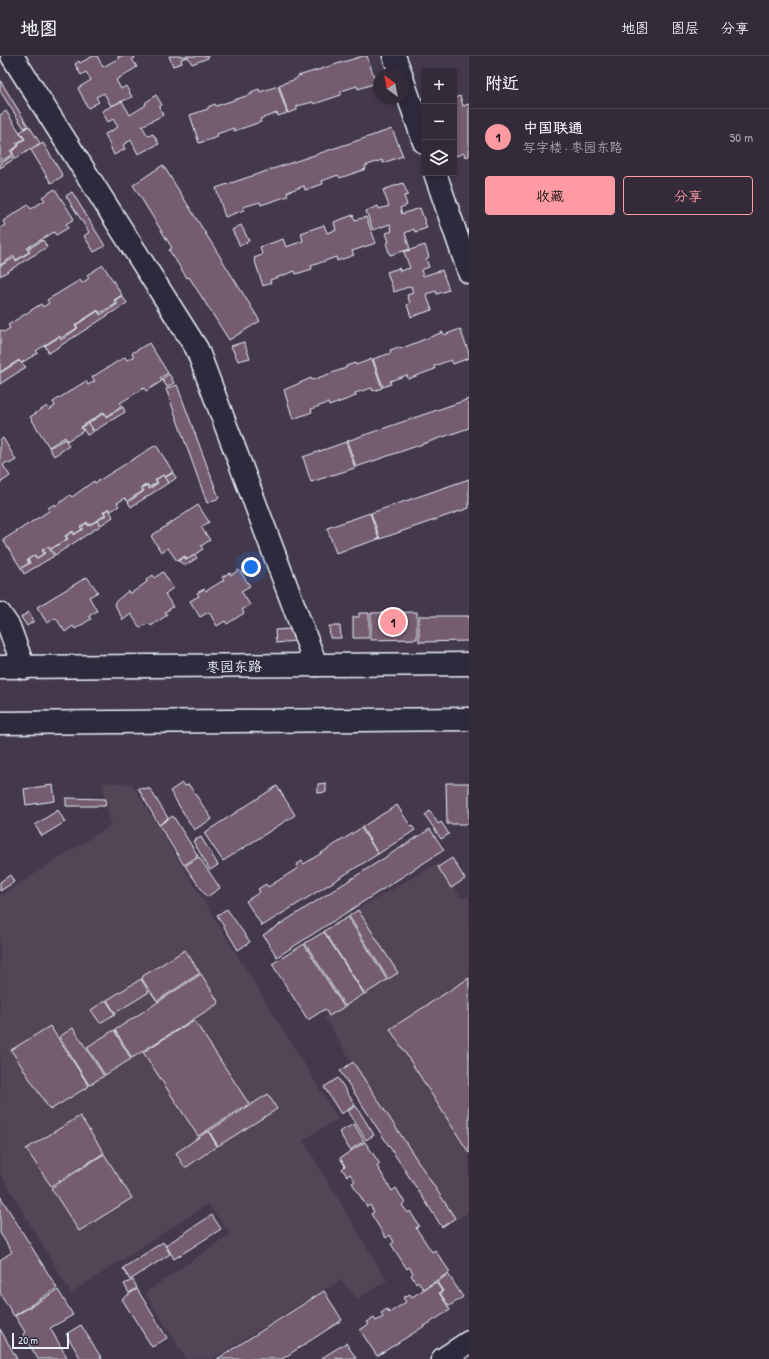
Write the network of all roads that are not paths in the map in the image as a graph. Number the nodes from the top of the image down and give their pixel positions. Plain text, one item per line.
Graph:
1 (12, 56) edge
2 (394, 56) edge
3 (399, 68) edge
4 (409, 98) edge
5 (423, 140) edge
6 (436, 176) edge
7 (469, 272) edge
8 (0, 614) edge
9 (469, 664) edge
10 (316, 665) junction
11 (0, 667) edge
12 (24, 668) junction
13 (469, 718) edge
14 (0, 723) edge
15 (469, 1342) edge
16 (443, 1359) edge

1 - 10 main road
2 - 3 main road
4 - 5 main road
6 - 7 main road
8 - 12 main road
9 - 10 main road, 枣园东路
10 - 12 main road, 枣园东路
11 - 12 main road, 枣园东路
13 - 14 main road
15 - 16 main road

